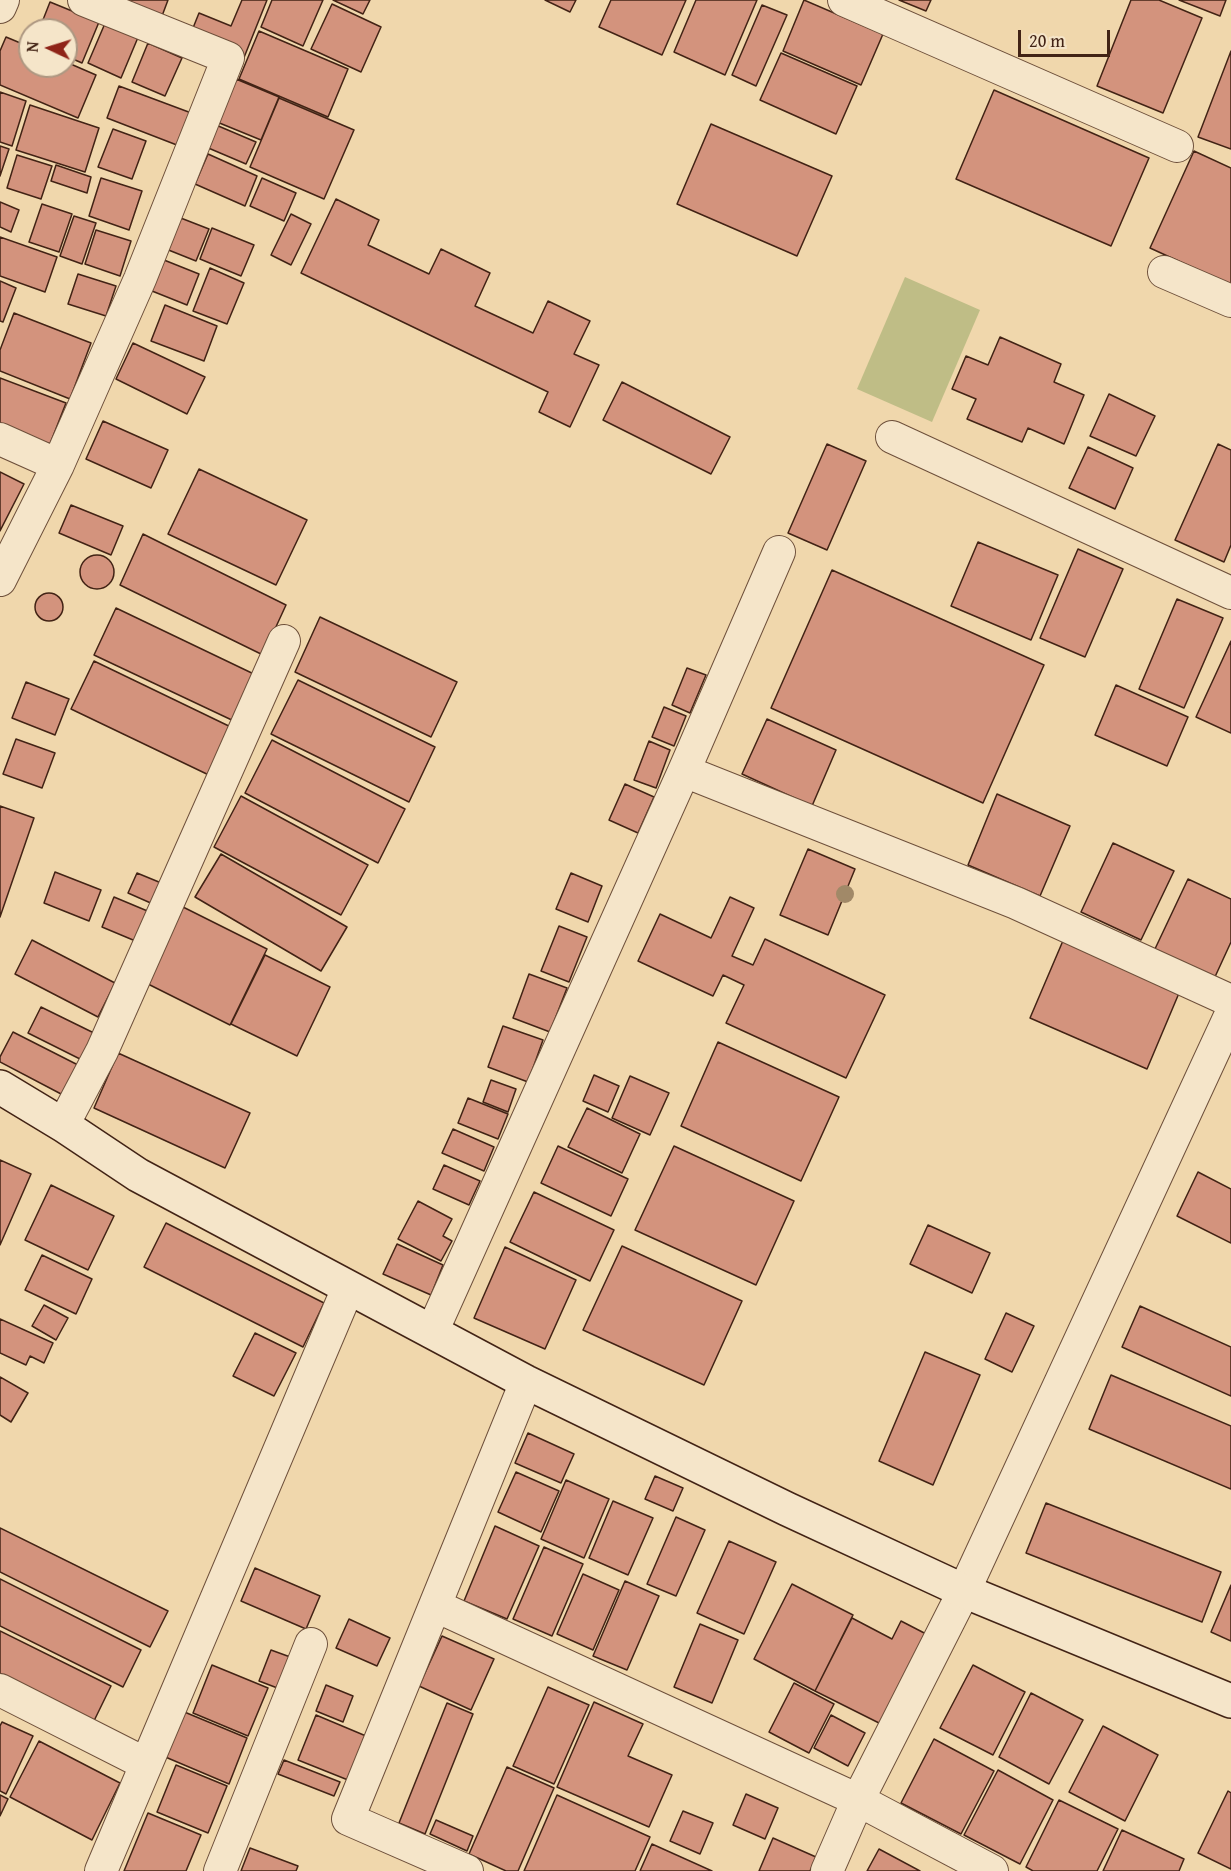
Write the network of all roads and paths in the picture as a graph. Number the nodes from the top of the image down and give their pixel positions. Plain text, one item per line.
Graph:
1 (3, 0) edge
2 (84, 0) edge
3 (844, 0) edge
4 (0, 7) edge
5 (1177, 146) dead end
6 (1164, 272) dead end
7 (1231, 301) edge
8 (892, 437) dead end
9 (0, 439) edge
10 (58, 465) junction
11 (779, 552) dead end
12 (0, 580) edge
13 (1231, 593) edge
14 (284, 641) dead end
15 (684, 771) junction
16 (1231, 1001) edge
17 (1231, 1014) edge
18 (0, 1087) edge
19 (63, 1125) junction
20 (348, 1288) junction
21 (432, 1332) junction
22 (526, 1382) junction
23 (964, 1591) junction
24 (436, 1606) junction
25 (311, 1644) dead end
26 (0, 1690) edge
27 (1231, 1701) edge
28 (146, 1764) junction
29 (858, 1800) junction
30 (101, 1871) edge
31 (220, 1871) edge
32 (467, 1871) edge
33 (827, 1871) edge
34 (992, 1871) edge

1 - 4 street
2 - 10 street
3 - 5 street
6 - 7 street
8 - 13 street
9 - 10 street
10 - 12 street
11 - 15 street
14 - 19 street
15 - 16 street
15 - 21 street
17 - 23 street
18 - 19 street
19 - 20 street
20 - 21 street
20 - 28 street
21 - 22 street
22 - 23 street
22 - 24 street
23 - 27 street
23 - 29 street
24 - 29 street
24 - 32 street
25 - 31 street
26 - 28 street
28 - 30 street
29 - 33 street
29 - 34 street

